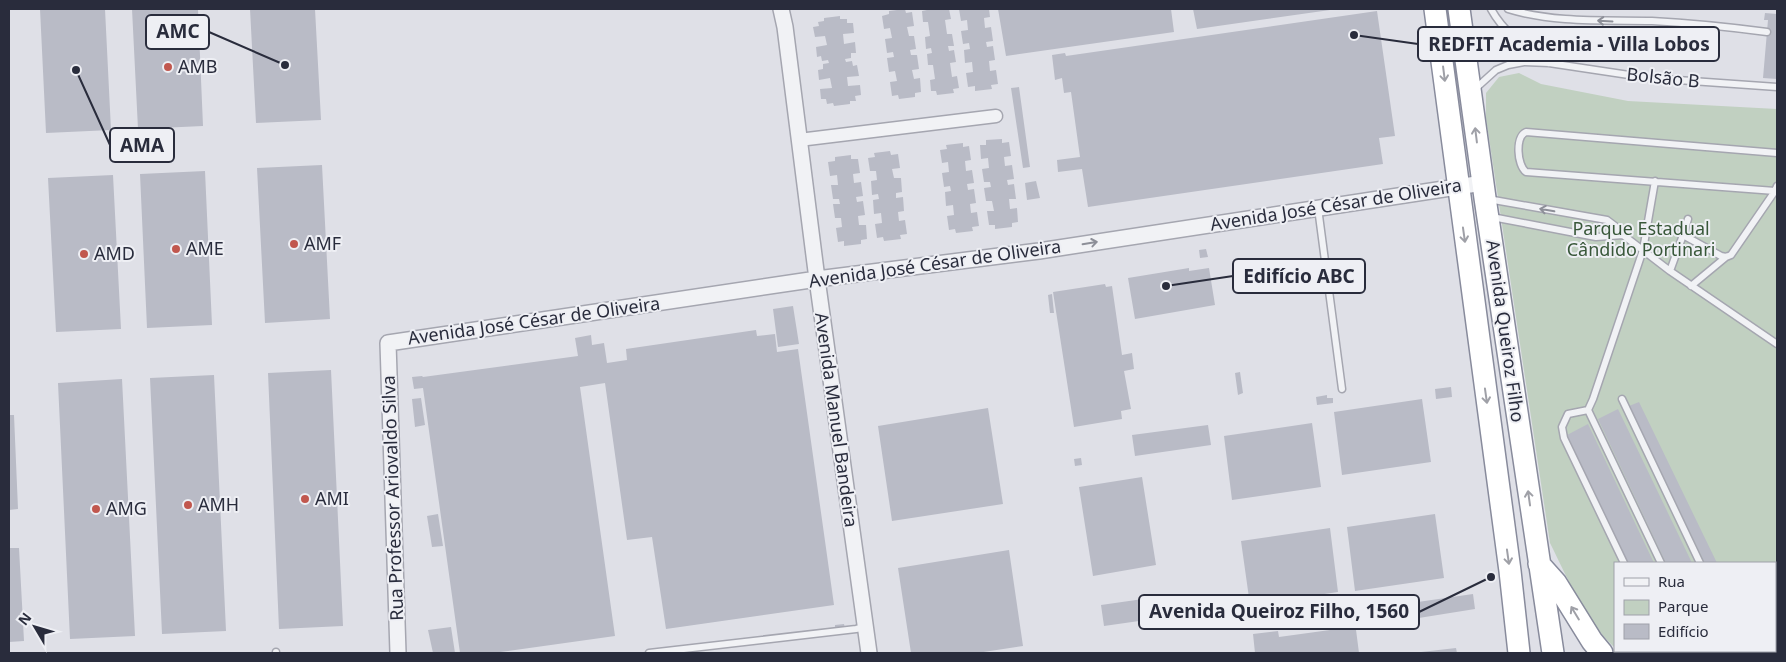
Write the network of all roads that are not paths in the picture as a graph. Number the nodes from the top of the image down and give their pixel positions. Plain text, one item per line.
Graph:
1 (781, 9) edge
2 (1435, 9) edge
3 (1459, 9) edge
4 (1491, 9) edge
5 (1508, 9) edge
6 (1767, 32) dead end
7 (1549, 63) junction
8 (1777, 88) edge
9 (1471, 93) junction
10 (996, 116) dead end
11 (799, 140) junction
12 (1777, 153) edge
13 (1655, 181) junction
14 (1458, 187) junction
15 (1776, 188) edge
16 (1485, 199) junction
17 (1318, 208) junction
18 (1688, 219) dead end
19 (1623, 235) junction
20 (1683, 235) junction
21 (1643, 250) junction
22 (1726, 256) junction
23 (1670, 271) junction
24 (817, 279) junction
25 (1691, 286) junction
26 (388, 343) joint
27 (1777, 344) edge
28 (1342, 389) dead end
29 (1622, 399) dead end
30 (1588, 410) junction
31 (1624, 562) edge
32 (1661, 562) edge
33 (1700, 562) edge
34 (1539, 564) junction
35 (865, 626) junction
36 (398, 653) edge
37 (649, 653) edge
38 (868, 653) edge
39 (1519, 653) edge
40 (1553, 653) edge
41 (1602, 653) edge

1 - 11 street, Avenida Manuel Bandeira
2 -> 14 highway, Avenida Queiroz Filho
3 - 9 highway, Avenida Queiroz Filho
4 - 7 lane, Bolsão B
6 -> 5 lane
7 - 8 lane, Bolsão B
7 - 9 lane, Bolsão B
16 -> 9 highway, Avenida Queiroz Filho
10 - 11 street
11 - 24 street, Avenida Manuel Bandeira
12 - 13 lane
13 - 15 lane
13 - 21 lane
14 - 16 street, Avenida José César de Oliveira
14 - 17 street, Avenida José César de Oliveira
14 -> 39 highway, Avenida Queiroz Filho
15 - 22 lane
16 - 19 lane
19 -> 16 lane
34 -> 16 highway, Avenida Queiroz Filho
24 -> 17 street, Avenida José César de Oliveira
17 - 28 lane
18 - 20 lane
19 - 21 lane
20 - 22 lane
20 - 23 lane
21 - 23 lane
21 - 30 lane
22 - 25 lane
23 - 25 lane
24 - 26 street, Avenida José César de Oliveira
24 - 35 street, Avenida Manuel Bandeira
25 - 27 lane
26 - 36 street, Rua Professor Ariovaldo Silva
29 - 33 lane
30 - 31 lane
30 - 32 lane
34 - 40 highway, Avenida Queiroz Filho
41 -> 34 highway
35 - 37 lane
35 - 38 street, Avenida Manuel Bandeira

